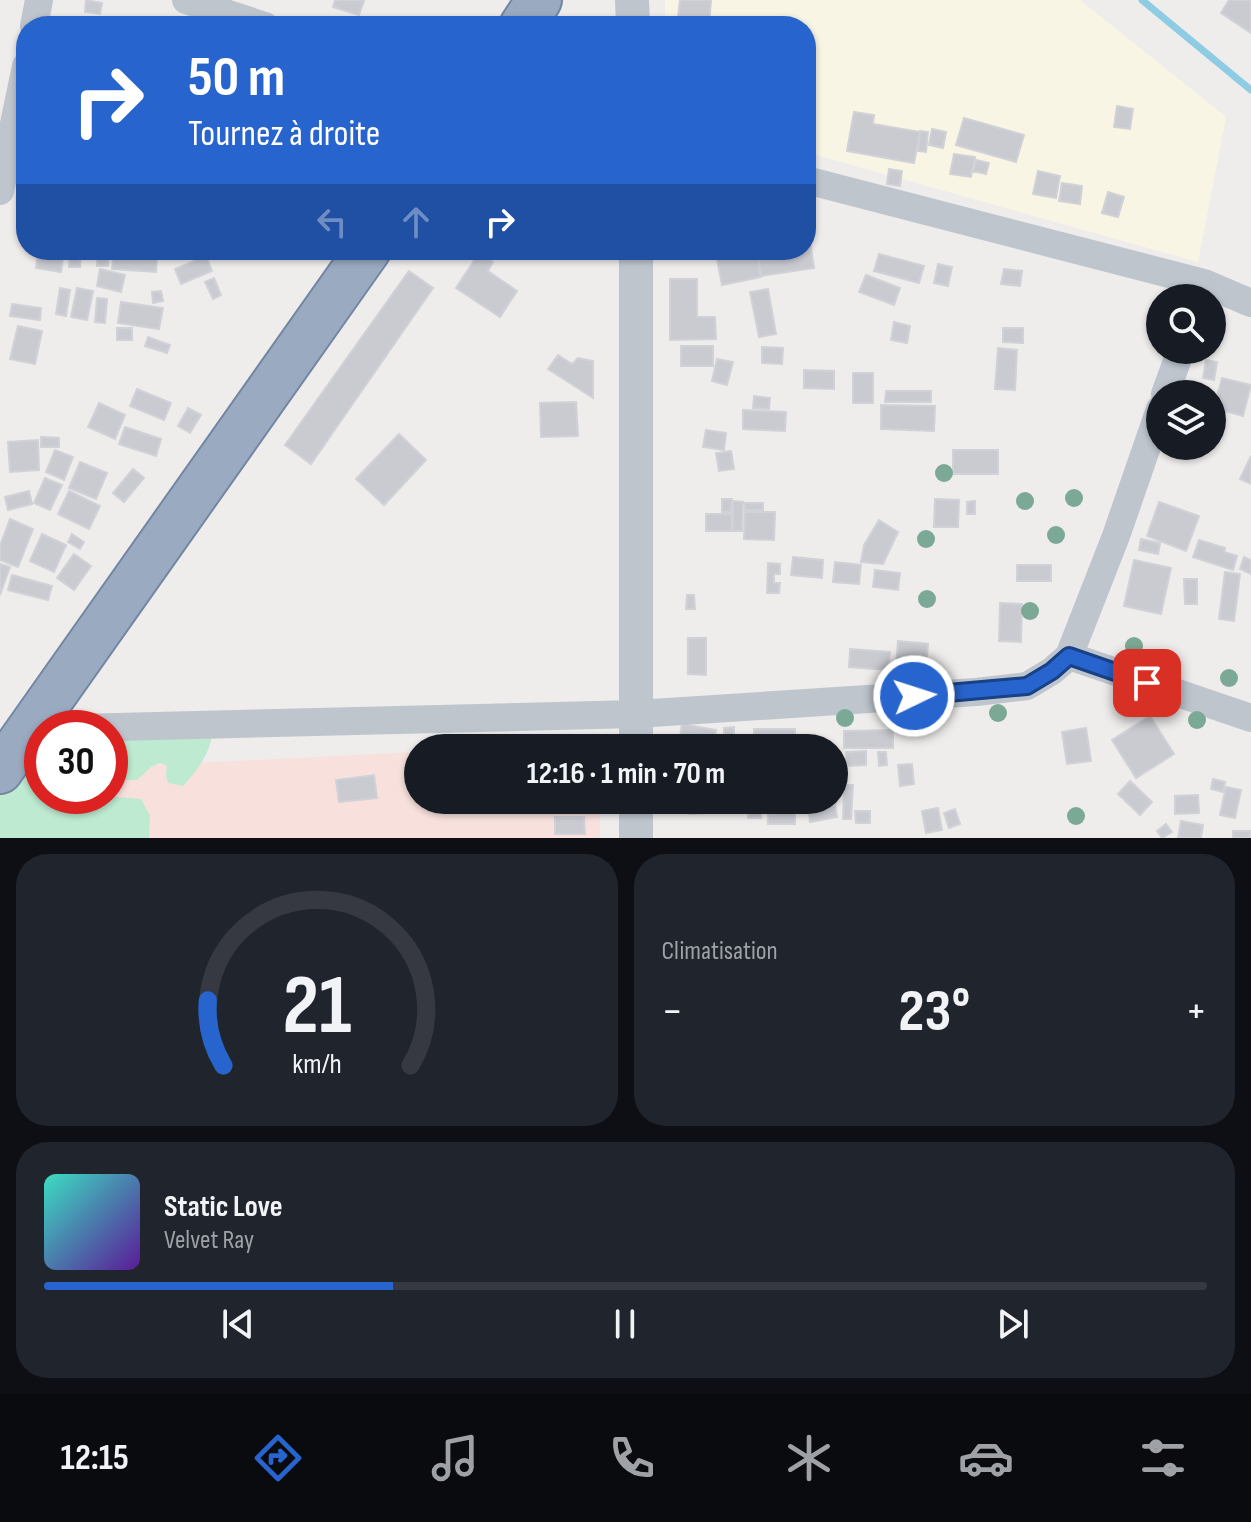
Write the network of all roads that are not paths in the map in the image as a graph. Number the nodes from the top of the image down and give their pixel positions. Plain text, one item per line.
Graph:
1 (186, 0) edge
2 (235, 16) edge
3 (16, 114) edge
4 (816, 183) edge
5 (0, 191) edge
6 (361, 260) edge
7 (636, 260) edge
8 (1177, 284) edge
9 (1226, 297) edge
10 (1251, 303) edge
11 (1146, 449) edge
12 (1069, 656) junction
13 (636, 714) junction
14 (1251, 718) edge
15 (128, 727) edge
16 (23, 730) edge
17 (636, 734) edge
18 (0, 771) edge
19 (636, 814) edge
20 (636, 838) edge

1 - 2 street
3 - 5 street
4 - 8 street
6 - 16 highway
7 - 13 street
9 - 10 street
11 - 12 street
12 - 13 street
12 - 14 street
13 - 15 street
13 - 17 street
16 - 18 highway
19 - 20 street

